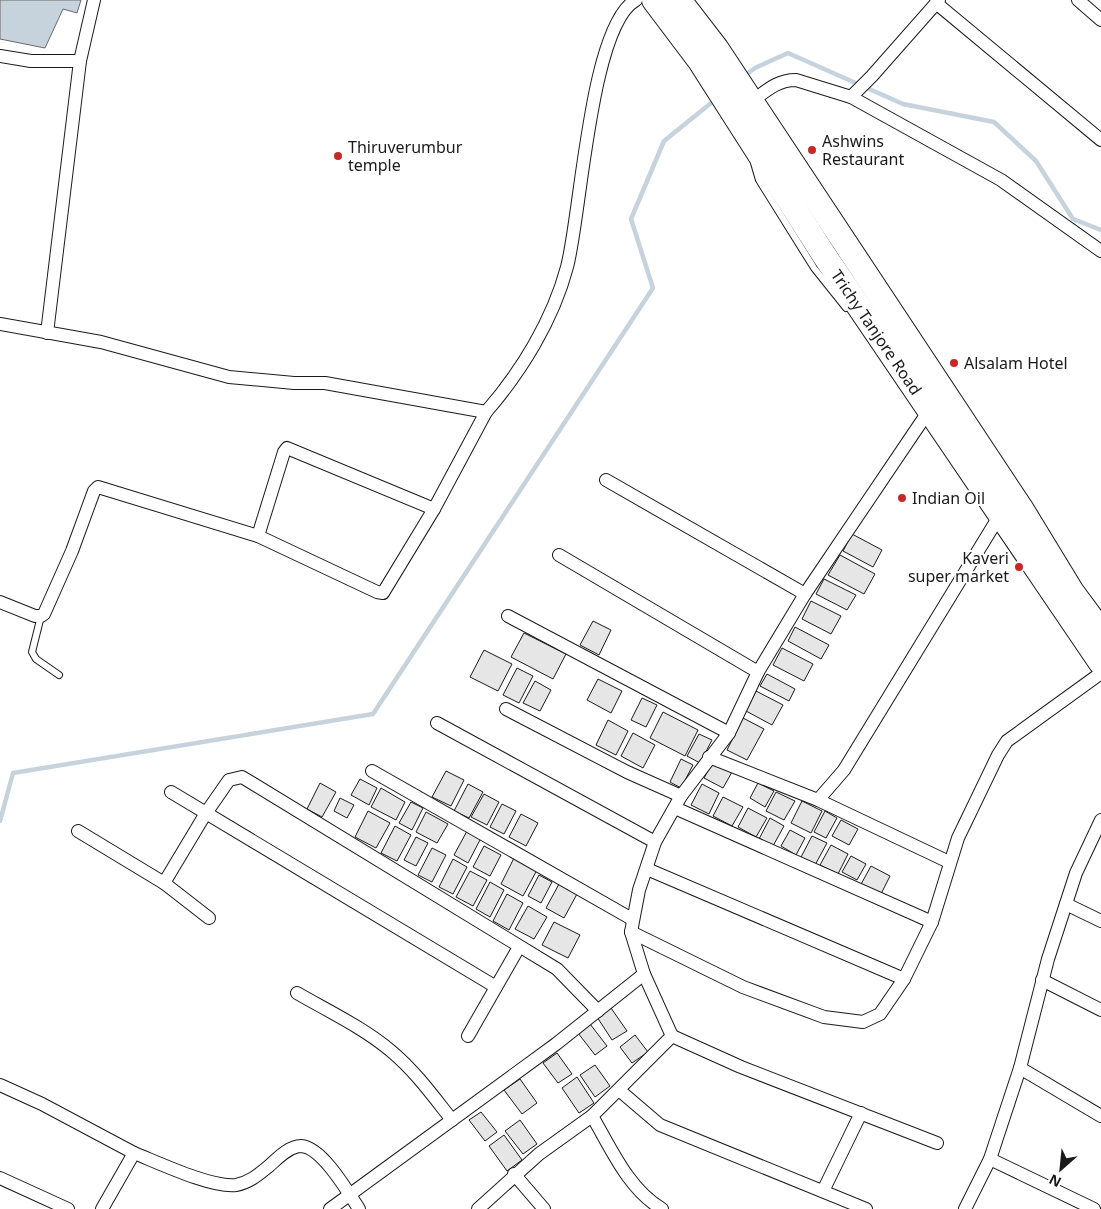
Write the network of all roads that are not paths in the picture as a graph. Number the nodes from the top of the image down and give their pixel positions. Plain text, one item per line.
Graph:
1 (94, 0) edge
2 (636, 0) edge
3 (654, 0) edge
4 (679, 0) edge
5 (1078, 0) edge
6 (938, 2) edge
7 (1101, 20) edge
8 (708, 55) junction
9 (0, 56) edge
10 (80, 62) junction
11 (854, 94) junction
12 (744, 111) junction
13 (1101, 140) edge
14 (1101, 251) edge
15 (850, 312) dead end
16 (0, 324) edge
17 (47, 333) junction
18 (868, 335) dead end
19 (907, 376) junction
20 (930, 409) junction
21 (486, 412) junction
22 (606, 480) dead end
23 (434, 508) junction
24 (1000, 515) junction
25 (258, 536) junction
26 (559, 555) dead end
27 (805, 594) junction
28 (0, 602) edge
29 (41, 616) junction
30 (508, 616) dead end
31 (1101, 630) edge
32 (1101, 663) edge
33 (758, 672) junction
34 (1101, 672) edge
35 (59, 675) dead end
36 (506, 708) dead end
37 (437, 724) dead end
38 (729, 733) junction
39 (709, 758) junction
40 (372, 771) dead end
41 (171, 792) dead end
42 (818, 800) junction
43 (678, 802) junction
44 (206, 813) junction
45 (1101, 820) edge
46 (78, 831) dead end
47 (655, 842) junction
48 (950, 862) junction
49 (647, 869) junction
50 (164, 883) junction
51 (1066, 904) junction
52 (209, 918) dead end
53 (1101, 921) edge
54 (932, 922) junction
55 (632, 925) junction
56 (520, 947) junction
57 (644, 974) junction
58 (904, 979) junction
59 (1042, 980) junction
60 (496, 987) junction
61 (297, 993) dead end
62 (598, 1010) junction
63 (1101, 1010) edge
64 (468, 1036) dead end
65 (672, 1036) junction
66 (1020, 1068) junction
67 (0, 1085) edge
68 (619, 1090) junction
69 (861, 1113) junction
70 (592, 1116) junction
71 (1101, 1116) edge
72 (452, 1120) junction
73 (937, 1143) dead end
74 (134, 1154) junction
75 (990, 1158) junction
76 (514, 1174) junction
77 (0, 1178) edge
78 (823, 1191) junction
79 (350, 1194) junction
80 (68, 1209) edge
81 (102, 1209) edge
82 (330, 1209) edge
83 (359, 1209) edge
84 (478, 1209) edge
85 (544, 1209) edge
86 (662, 1209) edge
87 (866, 1209) edge
88 (964, 1209) edge
89 (1094, 1209) edge

1 - 10 street
2 - 21 street
3 - 8 highway, Trichy Tanjore Road
4 - 8 highway, Trichy Tanjore Road
5 - 7 street
6 - 11 street
6 - 13 street
8 - 12 highway, Trichy Tanjore Road
9 - 10 street
10 - 17 street
11 - 12 street
11 - 14 street
12 - 15 lane
12 - 19 highway, Trichy Tanjore Road
12 - 31 highway, Trichy Tanjore Road
16 - 17 street
17 - 21 street
18 - 19 lane
19 - 20 highway, Trichy Tanjore Road
20 - 24 highway, Trichy Tanjore Road
20 - 27 street
21 - 23 street
22 - 27 street
23 - 25 street
23 - 25 street
24 - 32 highway, Trichy Tanjore Road
24 - 42 street
25 - 29 street
26 - 33 street
27 - 33 street
28 - 29 street
29 - 35 lane
30 - 38 street
33 - 38 street
34 - 48 street
36 - 43 street
37 - 47 street
38 - 39 street
39 - 42 street
39 - 43 street
40 - 55 street
41 - 44 street
42 - 48 street
43 - 47 street
43 - 54 street
44 - 50 street
44 - 56 street
44 - 60 street
45 - 51 street
46 - 50 street
47 - 49 street
48 - 54 street
49 - 55 street
49 - 58 street
50 - 52 street
51 - 53 street
51 - 59 street
54 - 58 street
55 - 57 street
55 - 58 street
56 - 60 street
56 - 62 street
57 - 62 street
57 - 65 street
59 - 63 street
59 - 66 street
60 - 64 street
61 - 72 street
62 - 72 street
65 - 68 street
65 - 69 street
66 - 71 street
66 - 75 street
67 - 74 street
68 - 70 street
68 - 78 street
69 - 73 street
69 - 78 street
70 - 76 street
70 - 86 street
72 - 79 street
74 - 79 street
74 - 81 street
75 - 88 street
75 - 89 street
76 - 84 street
76 - 85 street
77 - 80 street
78 - 87 street
79 - 82 street
79 - 83 street

